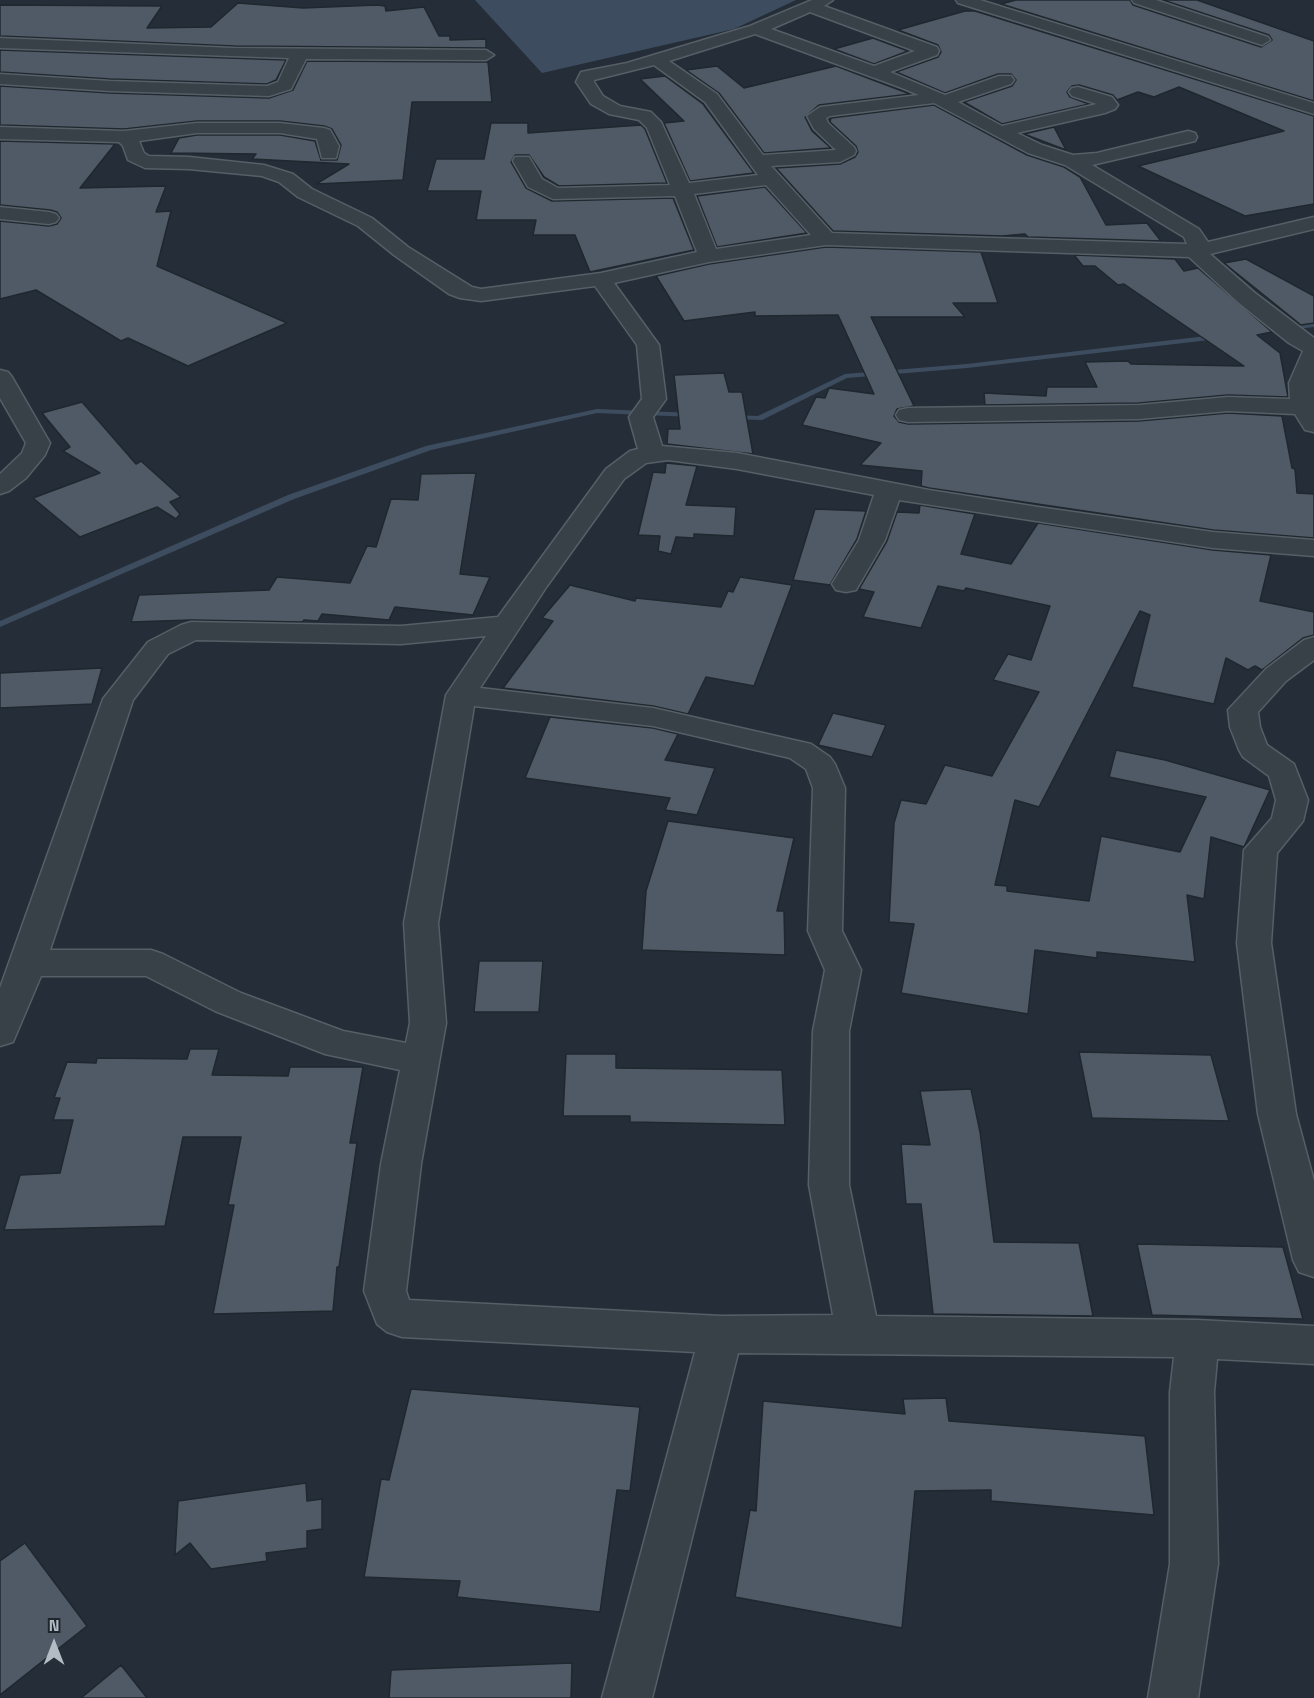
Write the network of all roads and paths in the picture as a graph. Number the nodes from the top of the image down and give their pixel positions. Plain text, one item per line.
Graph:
1 (964, 0) edge
2 (1140, 0) edge
3 (819, 4) edge
4 (756, 29) junction
5 (1262, 40) dead end
6 (0, 43) edge
7 (300, 54) junction
8 (486, 55) dead end
9 (656, 59) junction
10 (873, 72) junction
11 (0, 79) edge
12 (1005, 80) dead end
13 (1078, 92) dead end
14 (940, 99) junction
15 (1314, 109) edge
16 (999, 132) junction
17 (0, 133) edge
18 (124, 136) junction
19 (1188, 137) dead end
20 (329, 154) dead end
21 (522, 161) dead end
22 (758, 161) junction
23 (1072, 161) junction
24 (771, 179) junction
25 (682, 190) junction
26 (0, 213) edge
27 (49, 218) dead end
28 (1314, 223) edge
29 (826, 239) junction
30 (1195, 251) junction
31 (710, 256) junction
32 (601, 279) junction
33 (1314, 350) edge
34 (0, 377) edge
35 (908, 415) dead end
36 (1309, 416) edge
37 (652, 454) junction
38 (0, 486) edge
39 (889, 490) junction
40 (1314, 548) edge
41 (846, 584) dead end
42 (507, 625) junction
43 (1314, 646) edge
44 (461, 695) junction
45 (28, 963) junction
46 (0, 1032) edge
47 (421, 1060) junction
48 (1314, 1260) edge
49 (721, 1335) junction
50 (858, 1335) junction
51 (1197, 1339) junction
52 (1314, 1345) edge
53 (627, 1698) edge
54 (1173, 1698) edge

1 - 15 street
2 - 5 street
3 - 4 street
3 - 10 street
4 - 9 street
4 - 10 street
6 - 7 street
7 - 8 street
7 - 11 street
9 - 22 street
9 - 25 street
10 - 14 street
12 - 14 street
13 - 16 street
14 - 16 street
14 - 22 street
16 - 23 street
17 - 18 street
18 - 20 street
18 - 32 street
19 - 23 street
21 - 25 street
22 - 24 street
23 - 30 street
24 - 25 street
24 - 29 street
25 - 31 street
26 - 27 street
28 - 30 street
29 - 30 street
29 - 31 street
30 - 33 street
31 - 32 street
32 - 37 street
33 - 36 street
34 - 38 street
35 - 36 street
37 - 39 street
37 - 42 street
39 - 40 street
39 - 41 street
42 - 44 street
42 - 45 street
43 - 48 street
44 - 47 street
44 - 50 street
45 - 46 street
45 - 47 street
47 - 49 street
49 - 50 street
49 - 53 street
50 - 51 street
51 - 52 street
51 - 54 street

